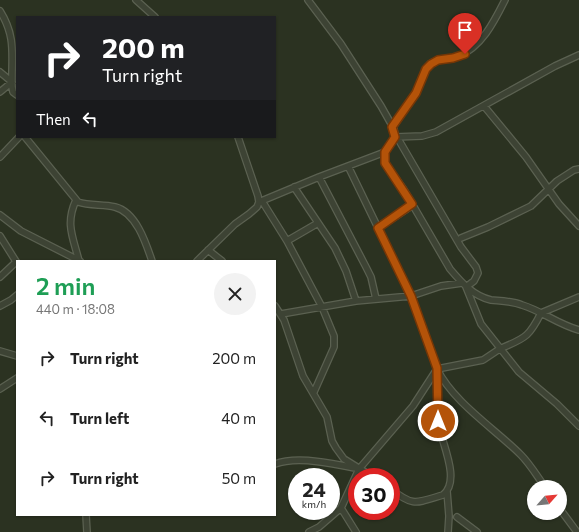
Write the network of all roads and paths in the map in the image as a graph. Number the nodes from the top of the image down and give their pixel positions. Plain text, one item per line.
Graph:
1 (136, 0) edge
2 (308, 0) edge
3 (505, 0) edge
4 (0, 11) edge
5 (154, 16) edge
6 (579, 55) edge
7 (0, 72) edge
8 (12, 82) junction
9 (0, 92) edge
10 (16, 94) edge
11 (484, 106) junction
12 (392, 127) junction
13 (396, 137) junction
14 (18, 138) edge
15 (26, 138) edge
16 (238, 138) edge
17 (385, 152) junction
18 (0, 157) edge
19 (348, 166) junction
20 (579, 169) edge
21 (319, 177) junction
22 (294, 187) junction
23 (549, 189) junction
24 (76, 200) junction
25 (260, 202) junction
26 (412, 204) junction
27 (0, 215) edge
28 (318, 223) junction
29 (579, 226) edge
30 (378, 228) junction
31 (0, 236) edge
32 (461, 238) dead end
33 (287, 241) junction
34 (2, 244) edge
35 (208, 250) junction
36 (77, 260) edge
37 (79, 260) edge
38 (152, 260) edge
39 (198, 260) edge
40 (221, 260) edge
41 (16, 261) edge
42 (16, 263) edge
43 (0, 277) edge
44 (464, 285) junction
45 (16, 296) edge
46 (411, 296) junction
47 (579, 297) edge
48 (376, 299) junction
49 (356, 301) junction
50 (0, 306) edge
51 (276, 307) edge
52 (322, 307) junction
53 (541, 313) junction
54 (281, 314) junction
55 (579, 330) edge
56 (502, 348) junction
57 (0, 351) edge
58 (16, 356) edge
59 (437, 368) junction
60 (16, 379) edge
61 (0, 389) edge
62 (314, 392) junction
63 (579, 426) edge
64 (276, 464) edge
65 (353, 468) edge
66 (358, 468) edge
67 (360, 468) edge
68 (540, 480) edge
69 (447, 490) junction
70 (348, 493) edge
71 (400, 496) edge
72 (341, 508) junction
73 (86, 516) edge
74 (457, 517) dead end
75 (567, 518) edge
76 (318, 530) edge
77 (88, 532) edge
78 (309, 532) edge
79 (356, 532) edge
80 (448, 532) edge
81 (477, 532) edge
82 (578, 532) edge

1 - 5 street
2 - 12 street
3 - 12 street
4 - 8 street
6 - 11 street
7 - 8 street
8 - 9 street
8 - 10 street
11 - 13 street
11 - 23 street
12 - 13 street
13 - 17 street
13 - 44 street
14 - 18 street
15 - 24 street
16 - 25 street
17 - 19 street
17 - 26 street
19 - 21 street
19 - 30 street
20 - 23 street
21 - 22 street
21 - 48 street
22 - 25 street
22 - 28 street
23 - 29 street
23 - 32 street
24 - 37 street
24 - 38 street
25 - 33 street
25 - 35 street
26 - 30 street
26 - 44 street
27 - 36 street
28 - 33 street
28 - 49 street
30 - 46 street
31 - 34 street
33 - 52 street
34 - 41 street
35 - 39 street
35 - 40 street
42 - 43 street
44 - 46 street
44 - 53 street
44 - 56 street
45 - 50 street
46 - 48 street
46 - 59 street
47 - 53 street
48 - 49 street
49 - 52 street
51 - 54 street
52 - 54 street
52 - 62 street
53 - 55 street
53 - 56 street
54 - 62 street
56 - 59 street
56 - 63 street
57 - 58 street
59 - 67 street
59 - 68 street
59 - 69 street
60 - 61 street
62 - 66 street
64 - 65 street
69 - 71 street
69 - 80 street
70 - 72 street
72 - 76 street
72 - 79 street
73 - 77 street
74 - 81 street
75 - 82 street
76 - 78 street

